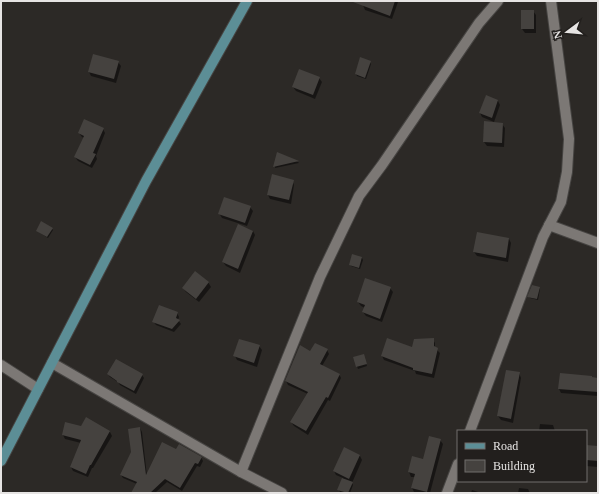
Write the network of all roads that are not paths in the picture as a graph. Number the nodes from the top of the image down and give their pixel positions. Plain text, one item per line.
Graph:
1 (247, 1) edge
2 (498, 1) edge
3 (551, 1) edge
4 (549, 225) junction
5 (598, 243) edge
6 (52, 363) junction
7 (1, 365) edge
8 (38, 389) junction
9 (470, 430) edge
10 (1, 461) edge
11 (457, 467) edge
12 (242, 472) junction
13 (282, 493) edge
14 (447, 493) edge

1 - 6 main road
2 - 12 street
3 - 4 street
4 - 5 street
4 - 9 street
6 - 8 main road
6 - 12 street
7 - 8 street
8 - 10 main road
11 - 14 street
12 - 13 street

